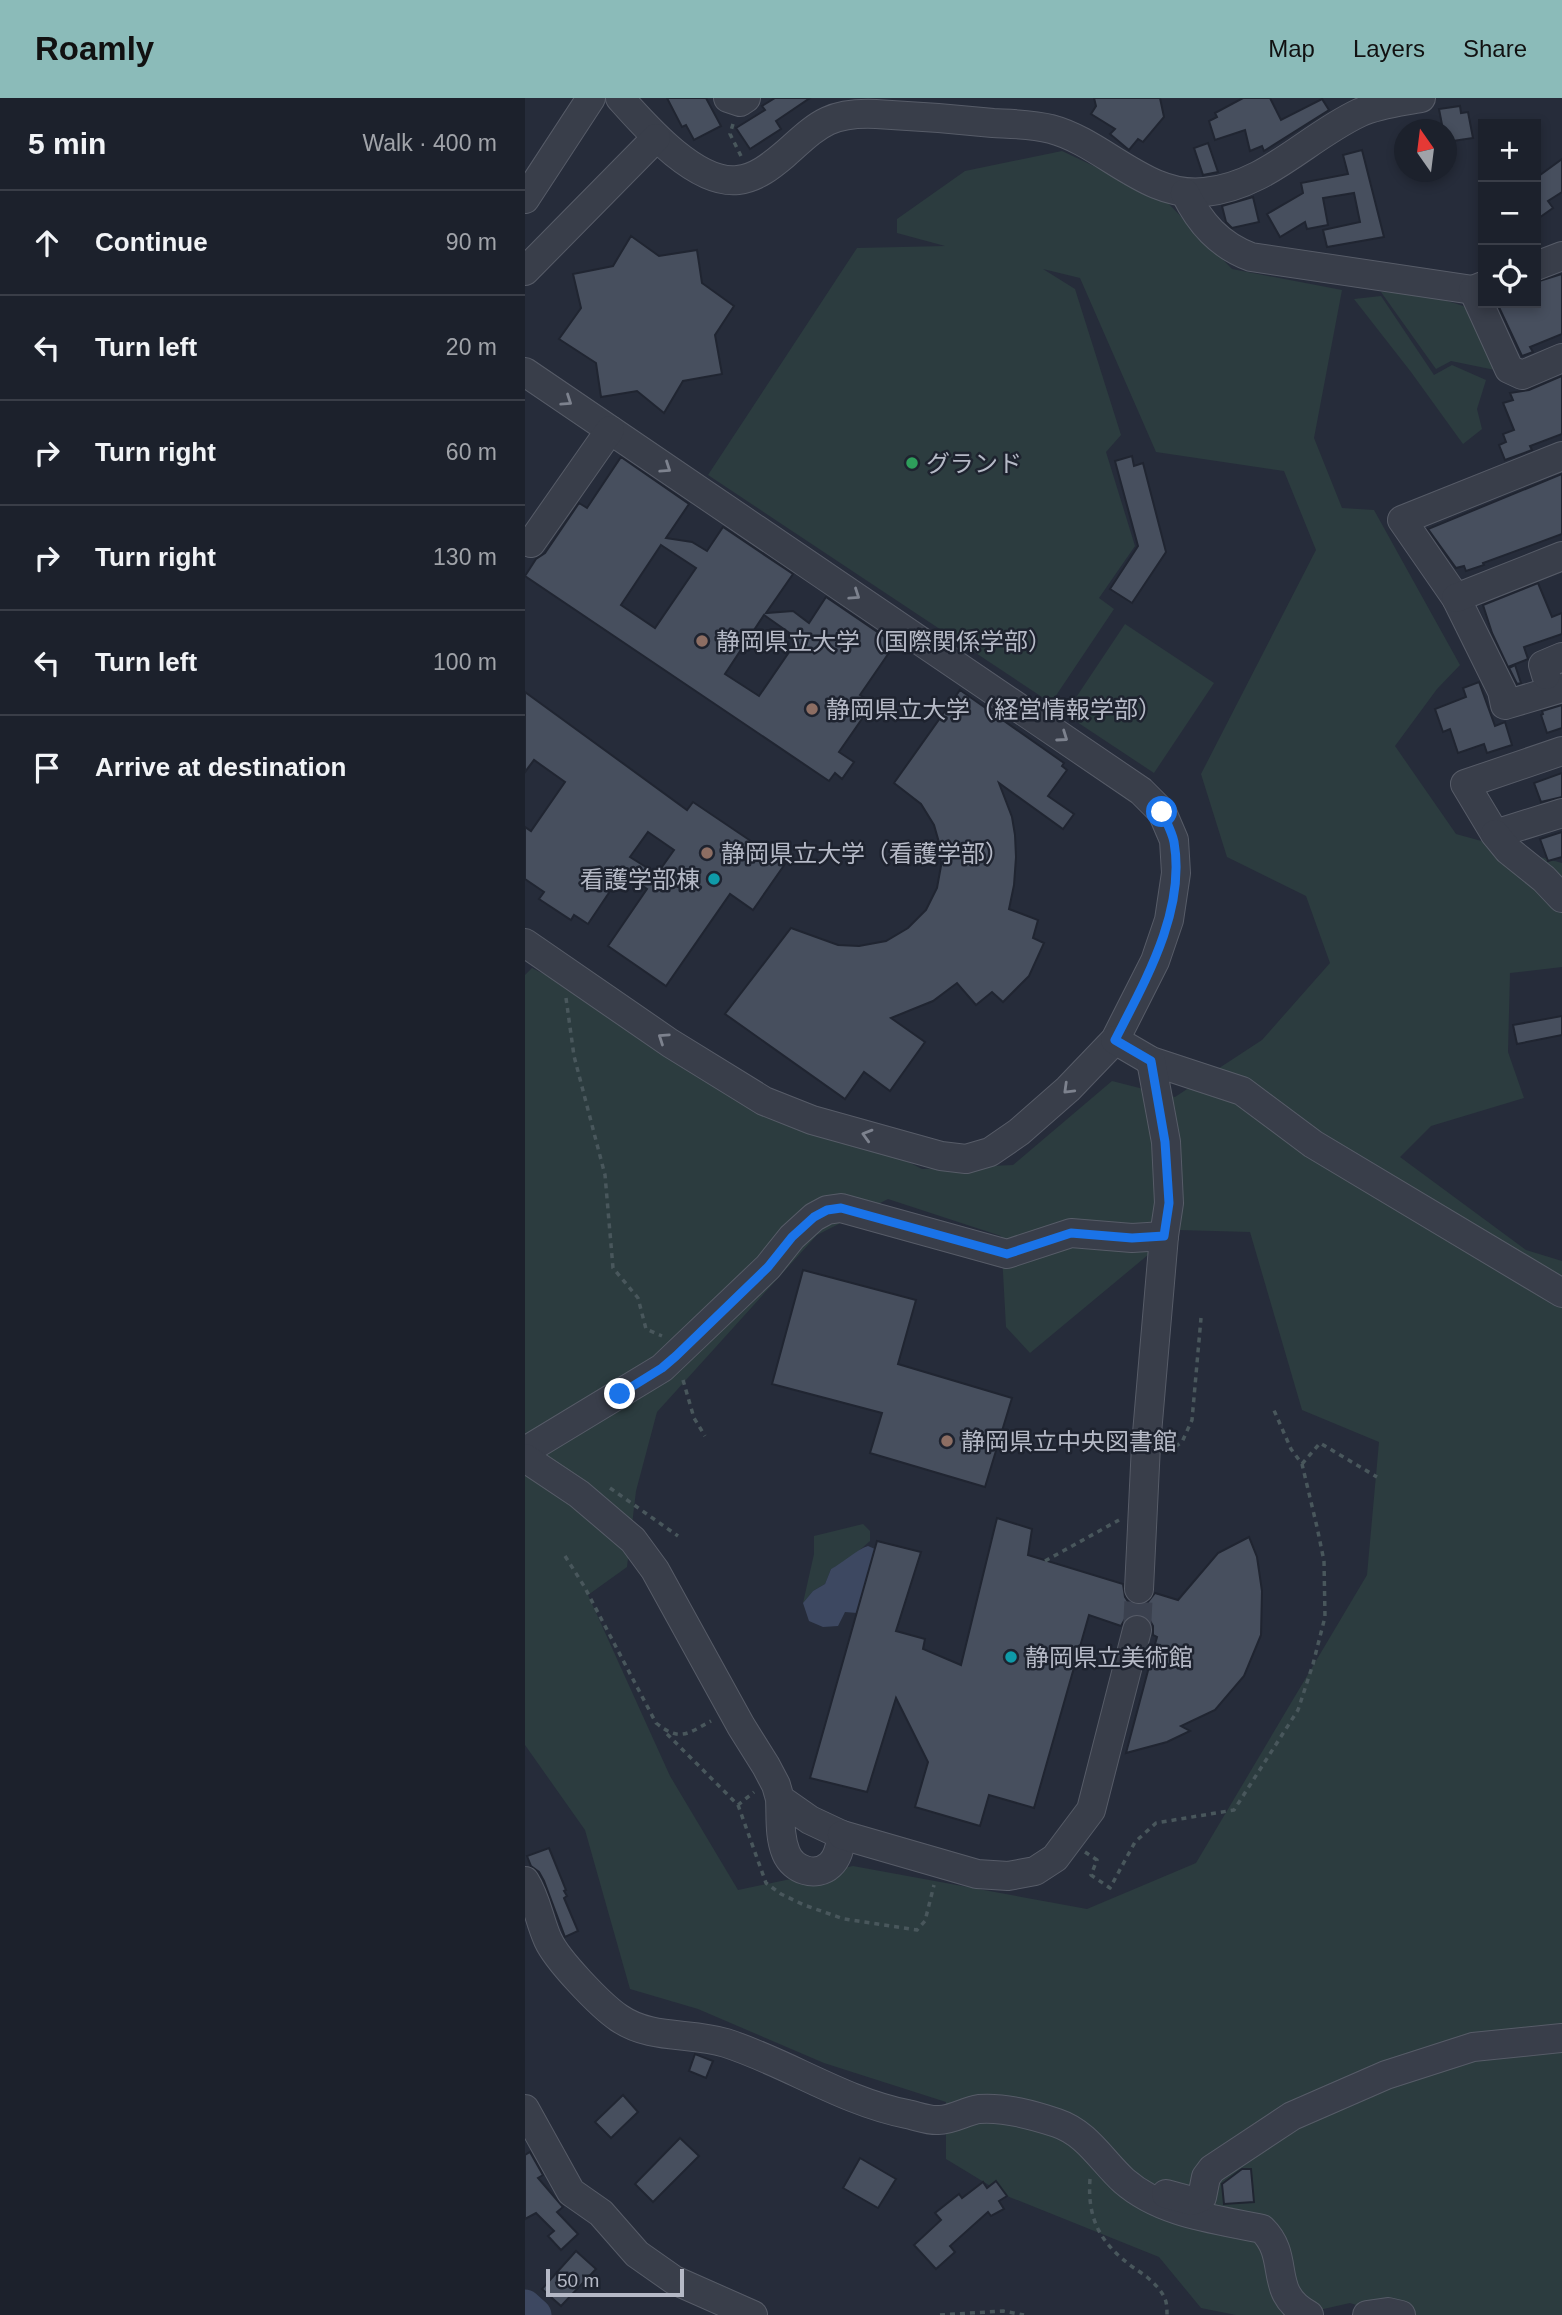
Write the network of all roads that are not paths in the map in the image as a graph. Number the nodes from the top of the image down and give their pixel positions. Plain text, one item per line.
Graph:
1 (591, 98) edge
2 (620, 98) edge
3 (1421, 98) edge
4 (841, 106) edge
5 (656, 138) junction
6 (1185, 193) junction
7 (526, 196) edge
8 (1562, 256) edge
9 (1541, 264) edge
10 (525, 271) edge
11 (1478, 288) edge
12 (1486, 308) edge
13 (1562, 358) edge
14 (525, 372) edge
15 (610, 430) junction
16 (1562, 456) edge
17 (531, 543) dead end
18 (1562, 556) edge
19 (1456, 598) junction
20 (1557, 673) edge
21 (1562, 751) edge
22 (1562, 813) edge
23 (1495, 834) junction
24 (1562, 898) edge
25 (525, 943) edge
26 (1115, 1040) junction
27 (1151, 1061) junction
28 (1164, 1236) junction
29 (1562, 1293) edge
30 (525, 1451) edge
31 (525, 1458) edge
32 (1139, 1589) tunnel mouth
33 (1137, 1630) tunnel mouth
34 (771, 1792) junction
35 (842, 1835) junction
36 (525, 1881) edge
37 (1562, 2038) edge
38 (525, 2109) edge
39 (1151, 2198) junction
40 (754, 2315) edge
41 (1309, 2315) edge
42 (1367, 2315) edge
43 (1401, 2315) edge

1 - 7 street
2 - 5 street
3 - 6 street
4 - 5 street
4 - 6 street
5 - 10 street
6 - 11 street
8 - 9 street
12 - 13 street
14 -> 15 street
15 - 17 street
15 -> 26 street
16 - 19 street
18 - 19 street
19 - 20 street
21 - 23 street
22 - 23 street
23 - 24 street
26 -> 25 street
26 - 27 street
27 - 28 street
27 - 29 street
28 - 30 street
28 - 32 street
31 - 34 street
33 - 35 street
34 - 35 street
34 - 35 street
36 - 39 street
37 - 39 street
38 - 40 street
39 - 41 street
42 - 43 street

